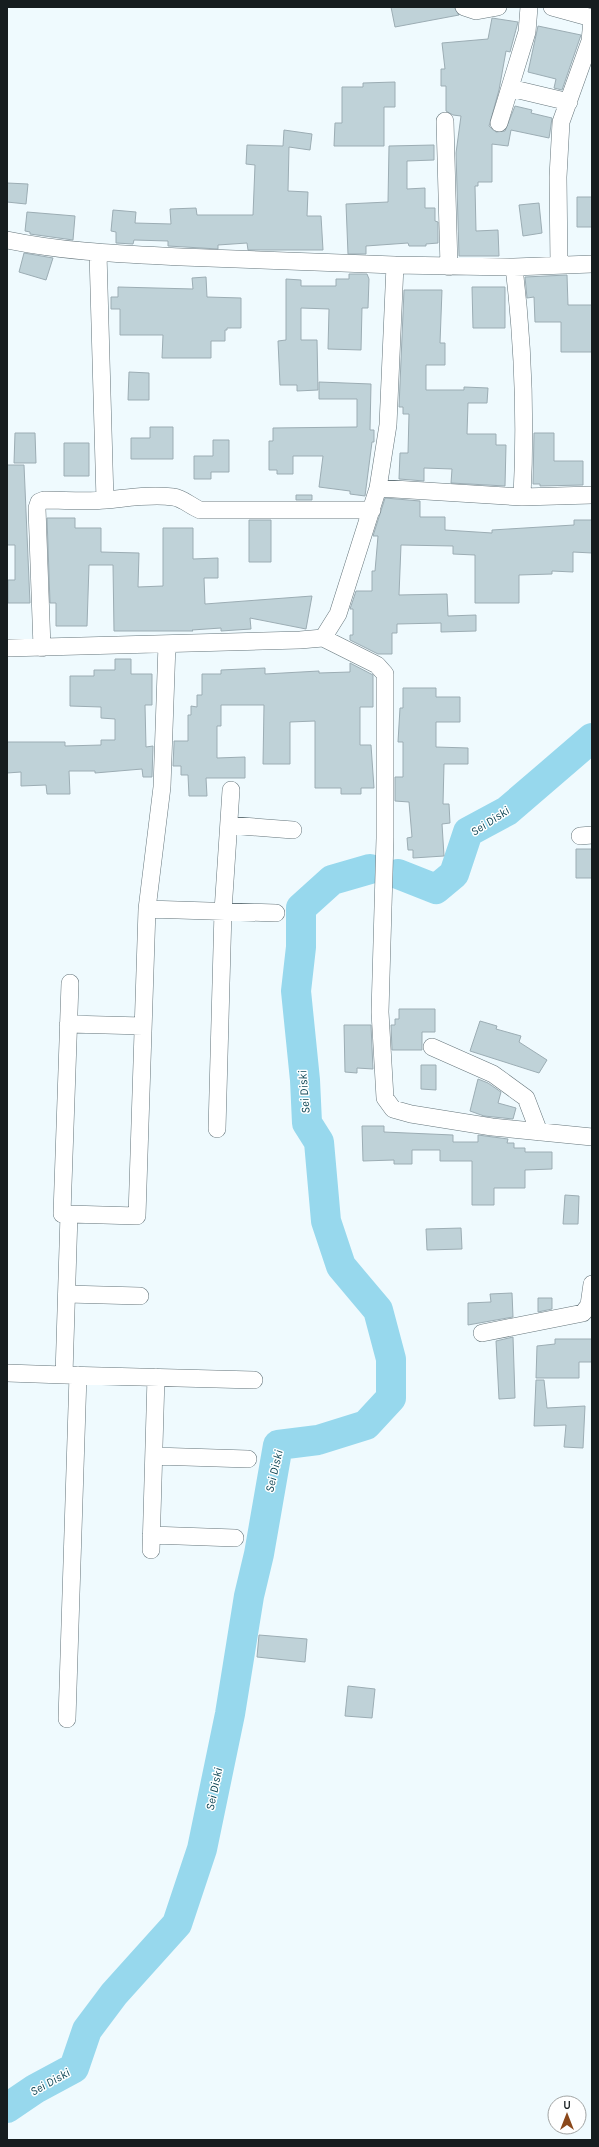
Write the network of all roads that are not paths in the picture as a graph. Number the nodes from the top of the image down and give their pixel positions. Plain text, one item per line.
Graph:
1 (464, 7) edge
2 (498, 7) edge
3 (529, 7) edge
4 (552, 7) edge
5 (592, 19) edge
6 (586, 71) edge
7 (510, 88) junction
8 (569, 102) junction
9 (445, 121) dead end
10 (499, 123) dead end
11 (7, 240) edge
12 (98, 253) junction
13 (592, 264) edge
14 (395, 265) junction
15 (559, 265) junction
16 (449, 267) junction
17 (514, 267) junction
18 (378, 488) junction
19 (592, 495) edge
20 (522, 497) junction
21 (105, 500) junction
22 (372, 510) junction
23 (323, 638) junction
24 (167, 644) junction
25 (7, 648) edge
26 (42, 648) junction
27 (231, 790) dead end
28 (229, 825) junction
29 (293, 830) dead end
30 (147, 909) junction
31 (223, 911) junction
32 (276, 913) dead end
33 (70, 983) dead end
34 (68, 1024) junction
35 (143, 1026) junction
36 (432, 1047) dead end
37 (217, 1129) dead end
38 (539, 1132) junction
39 (592, 1137) edge
40 (69, 1214) junction
41 (592, 1284) edge
42 (66, 1294) junction
43 (140, 1296) dead end
44 (482, 1333) dead end
45 (7, 1373) edge
46 (71, 1375) junction
47 (156, 1377) junction
48 (254, 1380) dead end
49 (154, 1456) junction
50 (248, 1459) dead end
51 (235, 1538) dead end
52 (67, 1718) dead end

1 - 2 street
3 - 7 street
4 - 5 street
5 - 6 street
6 - 8 street
7 - 8 street
7 - 10 street
8 - 15 street
9 - 16 street
11 - 12 street
12 - 14 street
12 - 21 street
13 - 15 street
14 - 16 street
14 - 18 street
15 - 17 street
16 - 17 street
17 - 20 street
18 - 20 street
18 - 22 street
19 - 20 street
21 - 22 street
21 - 26 street
22 - 23 street
23 - 24 street
23 - 38 street
24 - 26 street
24 - 30 street
25 - 26 street
27 - 28 street
28 - 29 street
28 - 31 street
30 - 31 street
30 - 35 street
31 - 32 street
31 - 37 street
33 - 34 street
34 - 35 street
34 - 40 street
35 - 40 street
36 - 38 street
38 - 39 street
40 - 42 street
41 - 44 street
42 - 43 street
42 - 46 street
45 - 46 street
46 - 47 street
46 - 52 street
47 - 48 street
47 - 49 street
49 - 50 street
49 - 51 street

